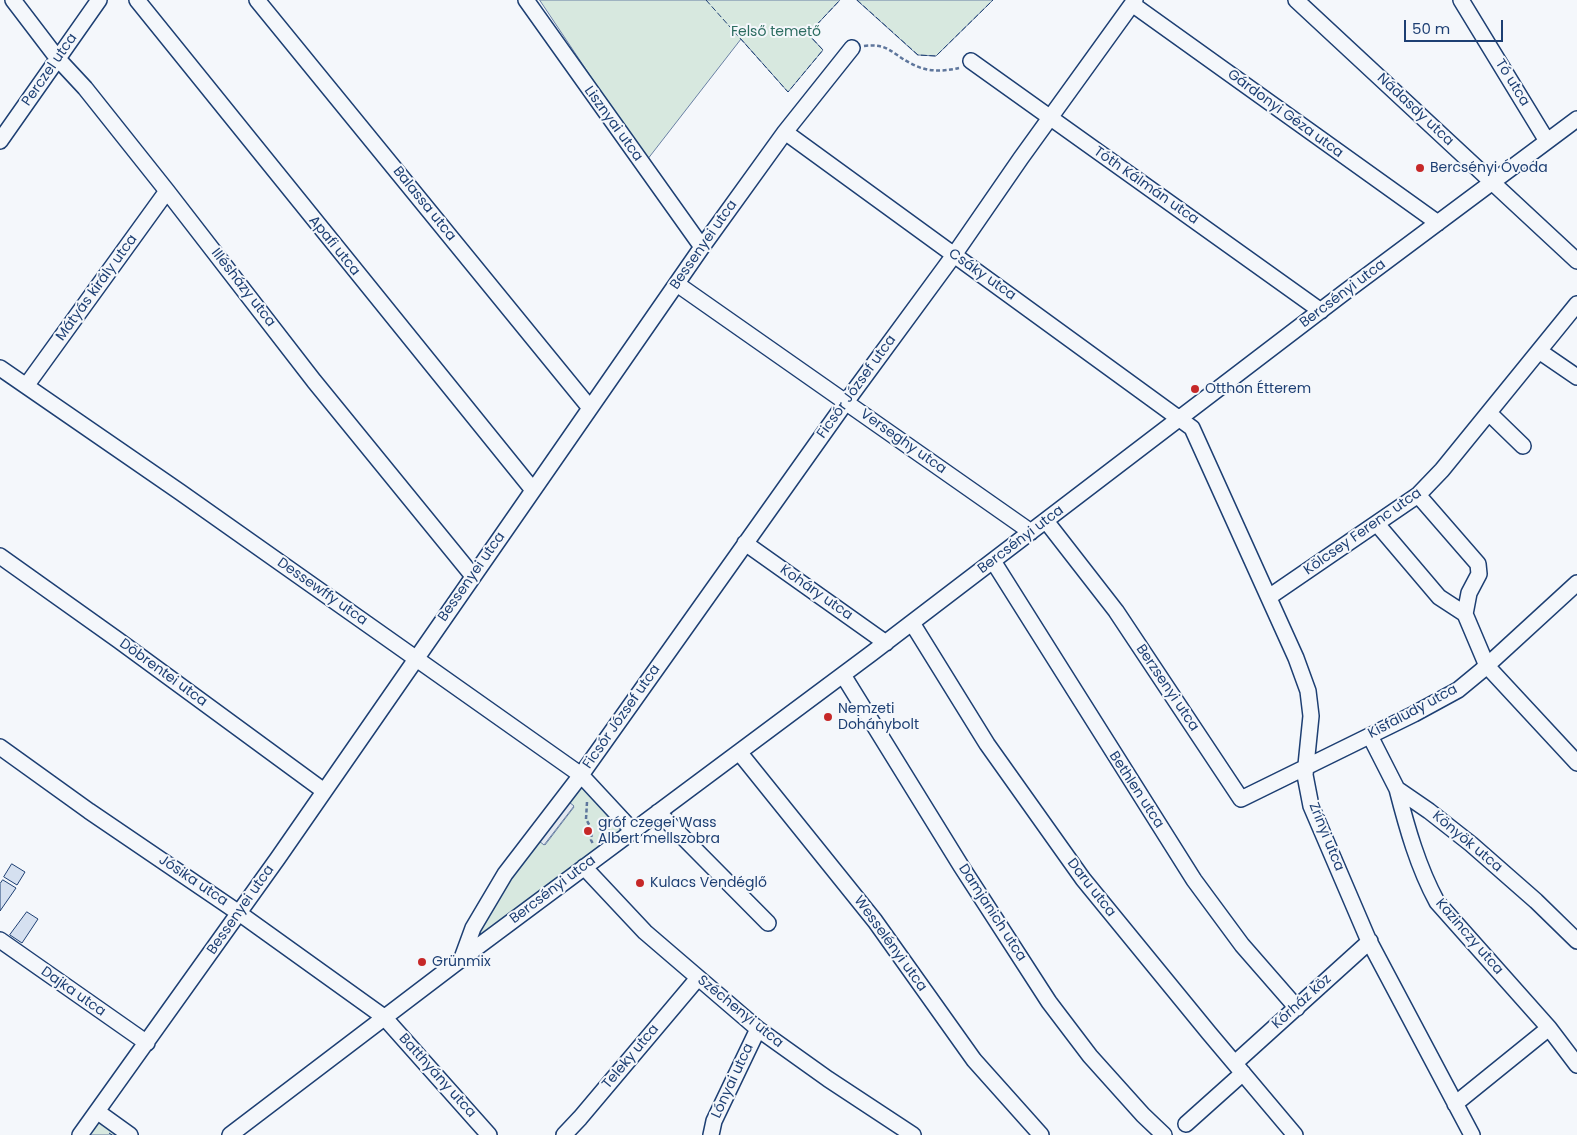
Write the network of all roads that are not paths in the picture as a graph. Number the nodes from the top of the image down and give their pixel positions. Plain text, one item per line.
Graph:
1 (13, 0) edge
2 (99, 0) edge
3 (137, 0) edge
4 (257, 0) edge
5 (526, 0) edge
6 (1296, 0) edge
7 (1461, 0) edge
8 (1134, 2) edge
9 (852, 48) road end
10 (58, 58) junction
11 (971, 61) road end
12 (1050, 118) junction
13 (1577, 119) edge
14 (785, 132) junction
15 (0, 141) edge
16 (1547, 141) junction
17 (1494, 183) junction
18 (167, 190) junction
19 (1438, 223) junction
20 (702, 247) junction
21 (954, 255) junction
22 (1577, 261) edge
23 (676, 284) junction
24 (1577, 304) edge
25 (1321, 311) junction
26 (1539, 351) junction
27 (0, 368) edge
28 (1577, 377) edge
29 (26, 386) junction
30 (846, 402) junction
31 (590, 408) junction
32 (1488, 413) junction
33 (1181, 418) junction
34 (1523, 446) dead end
35 (533, 490) junction
36 (1418, 495) junction
37 (1046, 521) junction
38 (1377, 524) junction
39 (1031, 532) junction
40 (746, 543) junction
41 (0, 556) edge
42 (993, 562) junction
43 (473, 576) junction
44 (1577, 583) edge
45 (1269, 597) junction
46 (1465, 614) junction
47 (912, 622) junction
48 (886, 643) junction
49 (416, 659) junction
50 (1487, 666) junction
51 (843, 675) junction
52 (1370, 736) junction
53 (0, 747) edge
54 (739, 752) junction
55 (1577, 763) edge
56 (1306, 766) junction
57 (578, 780) junction
58 (1397, 789) junction
59 (324, 791) junction
60 (658, 812) junction
61 (633, 831) junction
62 (584, 867) junction
63 (239, 913) junction
64 (768, 923) dead end
65 (0, 940) edge
66 (1577, 941) edge
67 (1370, 942) junction
68 (462, 958) junction
69 (698, 978) junction
70 (1297, 1008) junction
71 (384, 1017) junction
72 (1549, 1028) junction
73 (758, 1029) junction
74 (147, 1043) junction
75 (1576, 1061) edge
76 (1239, 1068) junction
77 (1455, 1104) junction
78 (98, 1112) junction
79 (1186, 1124) dead end
80 (80, 1135) edge
81 (130, 1135) edge
82 (230, 1135) edge
83 (489, 1135) edge
84 (564, 1135) edge
85 (711, 1135) edge
86 (913, 1135) edge
87 (1041, 1135) edge
88 (1164, 1135) edge
89 (1296, 1135) edge
90 (1472, 1135) edge

1 - 10 street, Illésházy utca
2 - 10 street, Perczel utca
3 - 35 street, Apafi utca
4 - 31 street, Balassa utca
5 - 20 street, Lisznyai utca
6 - 17 street, Nádasdy utca
7 - 16 street, Tó utca
8 - 12 street, Ficsór József utca
8 - 19 street, Gárdonyi Géza utca
9 - 14 street, Bessenyei utca
10 - 15 street, Perczel utca
10 - 18 street, Illésházy utca
11 - 12 street, Tóth Kálmán utca
12 - 21 street, Ficsór József utca
12 - 25 street, Tóth Kálmán utca
13 - 16 street, Bercsényi utca
14 - 20 street, Bessenyei utca
14 - 21 street, Csáky utca
16 - 17 street, Bercsényi utca
17 - 19 street, Bercsényi utca
17 - 22 street, Nádasdy utca
18 - 29 street, Mátyás király utca
18 - 43 street, Illésházy utca
19 - 25 street, Bercsényi utca
20 - 23 street, Bessenyei utca
21 - 30 street, Ficsór József utca
21 - 33 street, Csáky utca
23 - 30 street, Verseghy utca
23 - 31 street, Bessenyei utca
24 - 26 street, Kölcsey Ferenc utca
25 - 33 street, Bercsényi utca
26 - 28 street
26 - 32 street, Kölcsey Ferenc utca
27 - 29 street, Dessewffy utca
29 - 49 street, Dessewffy utca
30 - 39 street, Verseghy utca
30 - 40 street, Ficsór József utca
31 - 35 street, Bessenyei utca
32 - 34 street
32 - 36 street, Kölcsey Ferenc utca
33 - 37 street, Bercsényi utca
33 - 45 street, Zrínyi utca
35 - 43 street, Bessenyei utca
36 - 38 street, Kölcsey Ferenc utca
36 - 46 street
37 - 39 street, Bercsényi utca
37 - 56 street, Berzsenyi utca
38 - 45 street, Kölcsey Ferenc utca
38 - 46 street
39 - 42 street, Bercsényi utca
40 - 48 street, Koháry utca
40 - 57 street, Ficsór József utca
41 - 59 street, Döbrentei utca
42 - 47 street, Bercsényi utca
42 - 70 street, Bethlen utca
43 - 49 street, Bessenyei utca
44 - 50 street, Kisfaludy utca
45 - 56 street, Zrínyi utca
46 - 50 street
47 - 48 street, Bercsényi utca
47 - 76 street, Daru utca
48 - 51 street, Bercsényi utca
49 - 57 street, Dessewffy utca
49 - 59 street, Bessenyei utca
50 - 52 street, Kisfaludy utca
50 - 55 street
51 - 54 street, Bercsényi utca
51 - 88 street, Damjanich utca
52 - 56 street, Kisfaludy utca
52 - 58 street, Könyök utca
53 - 63 street, Jósika utca
54 - 60 street, Bercsényi utca
54 - 87 street, Wesselényi utca
56 - 67 street, Zrínyi utca
57 - 61 street, Dessewffy utca
57 - 68 street
58 - 66 street, Könyök utca
58 - 72 street, Kazinczy utca
59 - 63 street, Bessenyei utca
60 - 61 street, Bercsényi utca
60 - 64 street
61 - 62 street, Bercsényi utca
62 - 68 street, Bercsényi utca
62 - 69 street, Széchenyi utca
63 - 71 street, Jósika utca
63 - 74 street, Bessenyei utca
65 - 74 street, Dajka utca
67 - 70 street, Kórház köz
67 - 77 street, Zrínyi utca
68 - 71 street, Bercsényi utca
69 - 73 street, Széchenyi utca
69 - 84 street, Teleky utca
70 - 76 street, Kórház köz
71 - 82 street, Bercsényi utca
71 - 83 street, Batthyány utca
72 - 75 street, Kazinczy utca
72 - 77 street
73 - 85 street, Lónyai utca
73 - 86 street, Széchenyi utca
74 - 78 street, Bessenyei utca
76 - 79 street, Kórház köz
76 - 89 street, Daru utca
77 - 90 street, Zrínyi utca
78 - 80 street, Bessenyei utca
78 - 81 street

